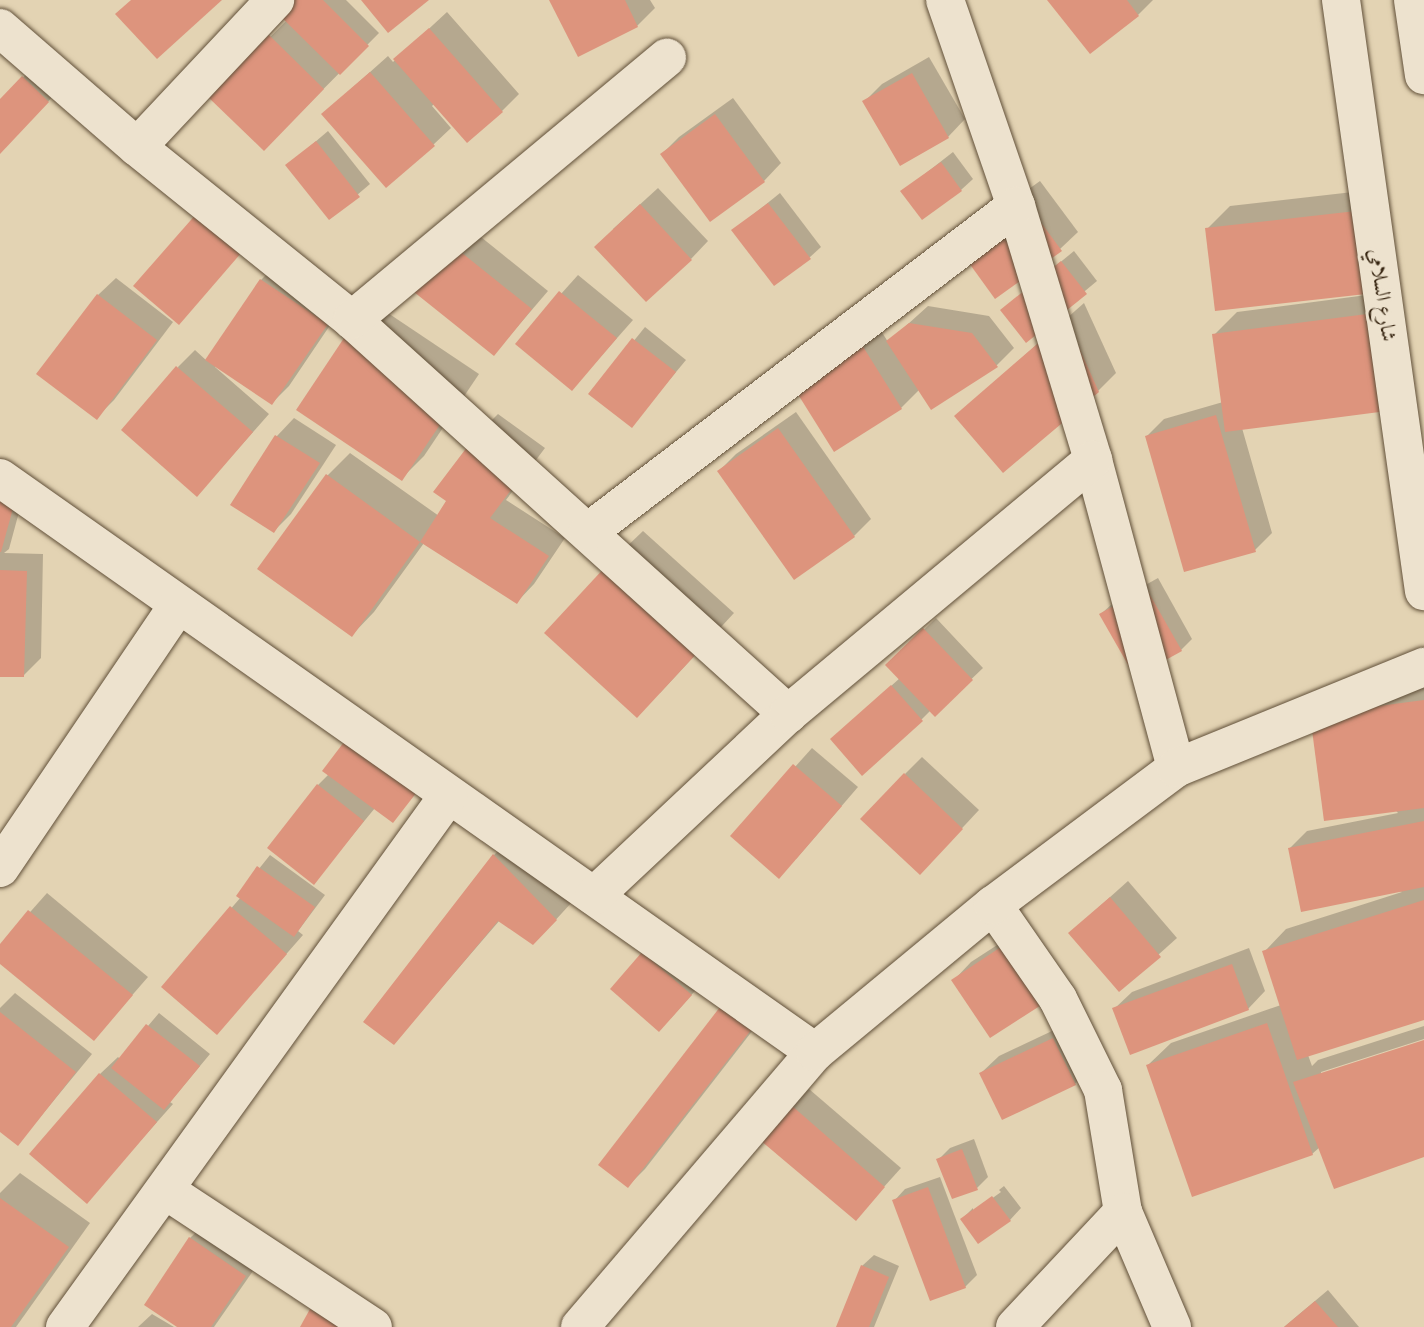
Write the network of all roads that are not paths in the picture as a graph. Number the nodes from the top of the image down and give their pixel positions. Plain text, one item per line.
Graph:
1 (275, 0) edge
2 (945, 0) edge
3 (1341, 0) edge
4 (1413, 0) edge
5 (0, 27) edge
6 (667, 58) dead end
7 (1424, 75) edge
8 (137, 147) junction
9 (1016, 206) junction
10 (352, 320) junction
11 (1093, 460) junction
12 (0, 478) edge
13 (588, 531) junction
14 (1424, 591) edge
15 (178, 605) junction
16 (1424, 667) edge
17 (788, 714) junction
18 (1176, 768) junction
19 (448, 796) junction
20 (0, 868) edge
21 (594, 896) junction
22 (993, 905) junction
23 (815, 1052) junction
24 (165, 1190) junction
25 (1123, 1212) junction
26 (65, 1327) edge
27 (373, 1327) edge
28 (580, 1327) edge
29 (1014, 1327) edge
30 (1172, 1327) edge

1 - 8 street
2 - 9 street
3 - 14 street, شارع السلامي
4 - 7 street
5 - 8 street
6 - 10 street
8 - 10 street
9 - 11 street
9 - 13 street
10 - 13 street
11 - 17 street
11 - 18 street
12 - 15 street
13 - 17 street
15 - 19 street
15 - 20 street
16 - 18 street
17 - 21 street
18 - 22 street
19 - 21 street
19 - 24 street
21 - 23 street
22 - 23 street
22 - 25 street
23 - 28 street
24 - 26 street
24 - 27 street
25 - 29 street
25 - 30 street

